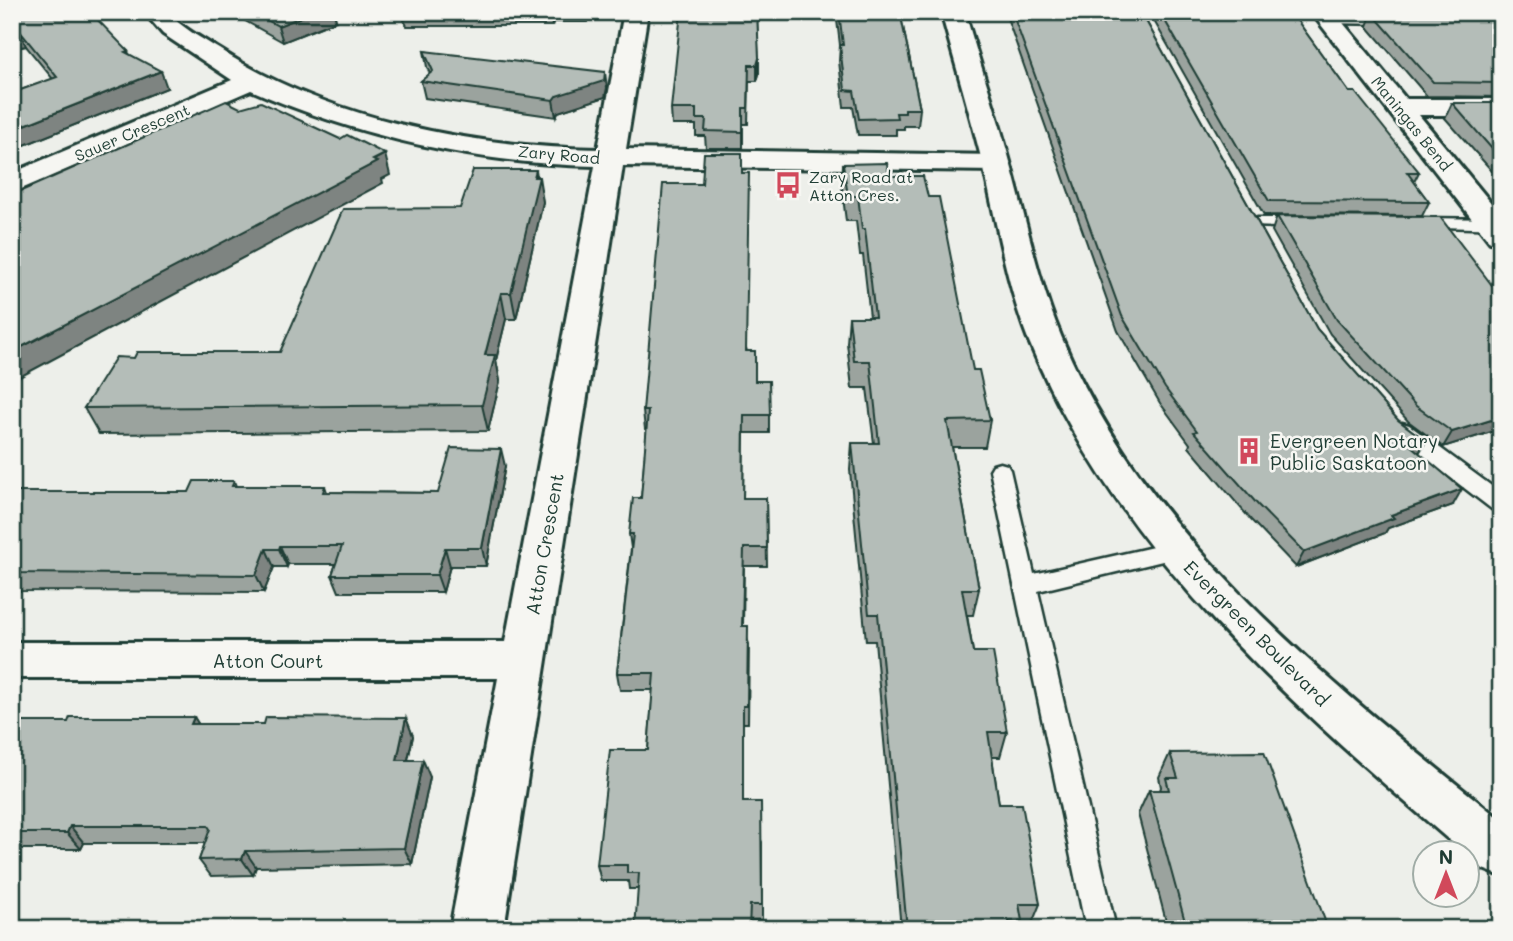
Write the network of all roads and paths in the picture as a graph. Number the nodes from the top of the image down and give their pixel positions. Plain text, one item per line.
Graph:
1 (155, 12) edge
2 (636, 12) edge
3 (953, 12) edge
4 (1325, 16) edge
5 (1411, 19) edge
6 (251, 81) junction
7 (1401, 107) junction
8 (1501, 107) edge
9 (612, 158) junction
10 (996, 163) junction
11 (12, 184) edge
12 (1322, 223) edge
13 (1401, 223) edge
14 (1498, 228) edge
15 (1269, 246) edge
16 (1391, 418) edge
17 (1000, 470) dead end
18 (1501, 504) edge
19 (1175, 550) junction
20 (1026, 585) junction
21 (12, 660) edge
22 (524, 660) junction
23 (1501, 852) edge
24 (477, 929) edge
25 (1101, 929) edge

1 - 6 street, Zary Road
2 - 9 street, Atton Crescent
3 - 10 street, Evergreen Boulevard
4 - 5 lane
4 - 7 street, Maningas Bend
6 - 9 street, Zary Road
6 - 11 street, Sauer Crescent
7 - 8 street
7 - 14 street, Maningas Bend
9 - 10 street, Zary Road
9 - 22 street, Atton Crescent
10 - 19 street, Evergreen Boulevard
12 - 15 lane
13 - 14 lane
16 - 18 lane
17 - 20 lane
19 - 20 lane
19 - 23 street, Evergreen Boulevard
20 - 25 lane
21 - 22 street, Atton Court
22 - 24 street, Atton Crescent

